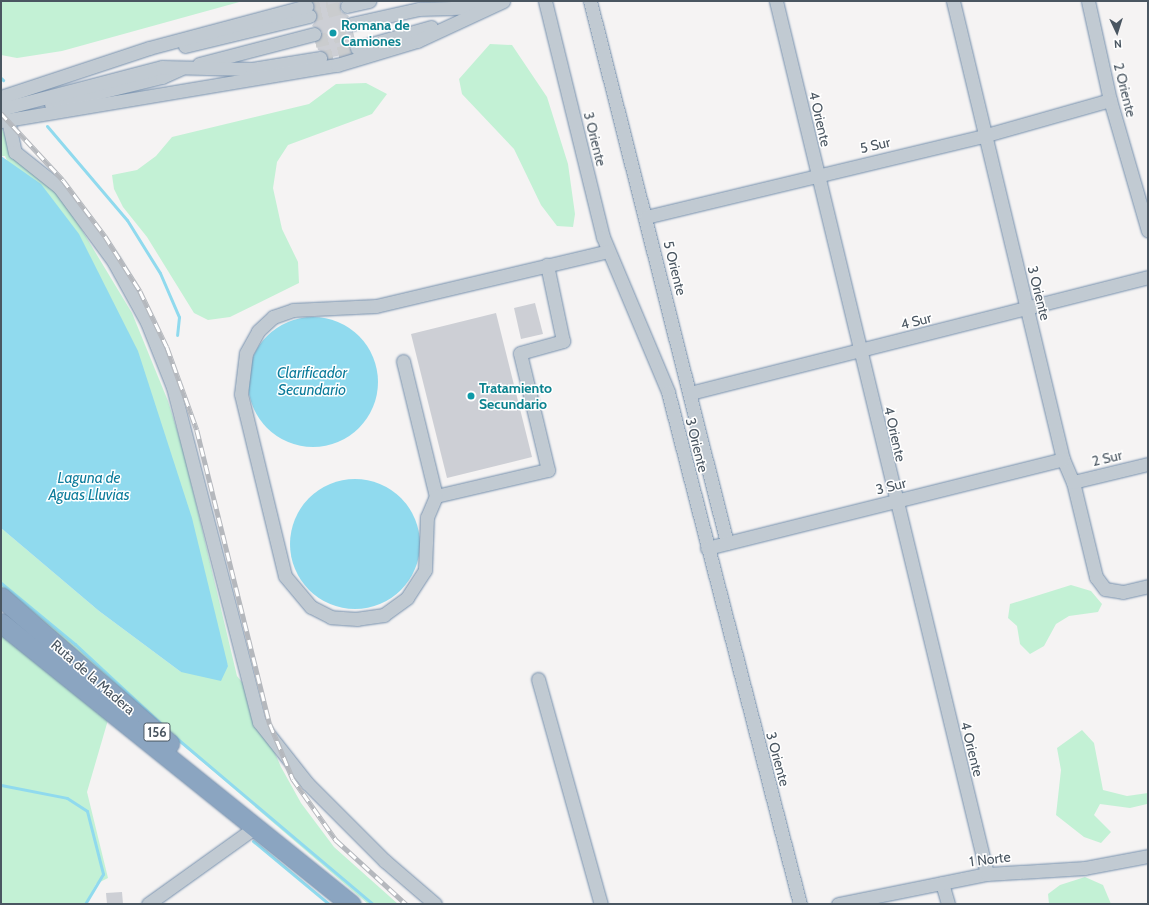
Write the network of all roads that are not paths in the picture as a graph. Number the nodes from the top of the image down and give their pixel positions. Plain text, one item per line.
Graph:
1 (369, 1) edge
2 (503, 1) edge
3 (545, 1) edge
4 (590, 1) edge
5 (776, 1) edge
6 (953, 1) edge
7 (1088, 1) edge
8 (347, 6) tunnel mouth
9 (490, 7) junction
10 (308, 11) tunnel mouth
11 (352, 28) tunnel mouth
12 (314, 38) tunnel mouth
13 (357, 48) tunnel mouth
14 (320, 58) tunnel mouth
15 (183, 68) junction
16 (1, 97) edge
17 (1110, 100) junction
18 (3, 117) edge
19 (983, 136) junction
20 (817, 175) junction
21 (646, 217) junction
22 (1148, 231) edge
23 (608, 252) junction
24 (547, 265) junction
25 (1148, 277) edge
26 (1026, 310) junction
27 (859, 351) junction
28 (403, 361) dead end
29 (690, 393) junction
30 (1063, 459) junction
31 (1148, 464) edge
32 (1073, 482) junction
33 (436, 496) junction
34 (895, 501) junction
35 (727, 543) junction
36 (707, 548) junction
37 (1148, 586) edge
38 (1, 597) edge
39 (1, 622) edge
40 (538, 679) dead end
41 (254, 828) junction
42 (1148, 856) edge
43 (310, 870) junction
44 (987, 874) junction
45 (942, 883) junction
46 (148, 904) edge
47 (351, 904) edge
48 (435, 904) edge
49 (601, 904) edge
50 (800, 904) edge
51 (838, 904) edge
52 (948, 904) edge

1 - 8 lane
2 - 9 lane
3 - 23 lane, 3 Oriente
4 - 21 lane, 5 Oriente
5 - 20 lane, 4 Oriente
6 - 19 lane, 3 Oriente
7 - 17 lane, 2 Oriente
9 - 11 lane
9 - 13 lane
9 - 18 lane
10 - 16 lane
12 - 15 lane
14 - 15 lane
15 - 18 lane
17 - 19 lane, 5 Sur
17 - 22 lane, 2 Oriente
18 - 48 lane
19 - 20 lane, 5 Sur
19 - 26 lane, 3 Oriente
20 - 21 lane, 5 Sur
20 - 27 lane, 4 Oriente
21 - 29 lane, 5 Oriente
23 - 24 lane
23 - 36 lane, 3 Oriente
24 - 33 lane
24 - 33 lane
25 - 26 lane, 4 Sur
26 - 27 lane, 4 Sur
26 - 30 lane, 3 Oriente
27 - 29 lane, 4 Sur
27 - 34 lane, 4 Oriente
28 - 33 lane
29 - 35 lane, 5 Oriente
30 - 32 lane, 3 Oriente
30 - 34 lane, 3 Sur
31 - 32 lane, 2 Sur
32 - 37 lane, 3 Oriente
34 - 35 lane, 3 Sur
34 - 44 lane, 4 Oriente
35 - 36 lane, 3 Sur
36 - 50 lane, 3 Oriente
38 - 43 highway, Ruta de la Madera / 156
39 - 41 highway, Ruta de la Madera / 156
40 - 49 lane
41 - 43 highway, Ruta de la Madera / 156
41 - 46 lane
42 - 44 lane, 1 Norte
43 - 47 highway, Ruta de la Madera / 156
44 - 45 lane, 1 Norte
45 - 51 lane, 1 Norte
45 - 52 lane

